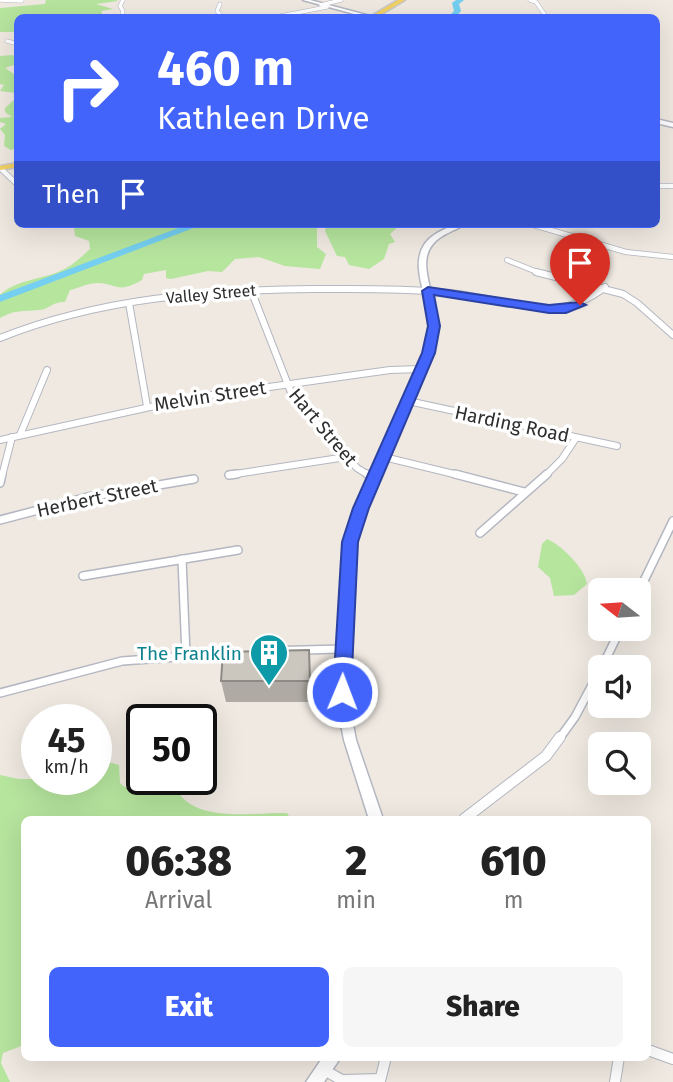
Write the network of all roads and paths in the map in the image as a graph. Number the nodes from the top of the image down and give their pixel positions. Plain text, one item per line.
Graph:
1 (0, 0) edge
2 (305, 0) edge
3 (341, 0) edge
4 (402, 0) edge
5 (530, 0) edge
6 (22, 1) edge
7 (220, 4) dead end
8 (320, 5) junction
9 (327, 7) junction
10 (220, 14) edge
11 (291, 14) edge
12 (358, 14) edge
13 (376, 14) edge
14 (544, 14) edge
15 (7, 41) dead end
16 (14, 43) edge
17 (0, 168) edge
18 (14, 181) edge
19 (453, 228) edge
20 (544, 228) edge
21 (673, 257) edge
22 (507, 260) dead end
23 (605, 288) junction
24 (251, 290) junction
25 (428, 291) junction
26 (129, 303) junction
27 (673, 335) edge
28 (0, 338) edge
29 (422, 369) junction
30 (47, 370) dead end
31 (286, 384) junction
32 (408, 401) junction
33 (147, 406) junction
34 (16, 436) junction
35 (576, 438) junction
36 (0, 439) edge
37 (617, 446) dead end
38 (346, 457) junction
39 (384, 457) junction
40 (229, 475) dead end
41 (374, 478) junction
42 (194, 479) dead end
43 (0, 483) edge
44 (524, 492) junction
45 (0, 520) edge
46 (673, 521) edge
47 (480, 533) dead end
48 (238, 550) dead end
49 (182, 559) junction
50 (83, 576) dead end
51 (645, 578) edge
52 (343, 649) junction
53 (251, 652) edge
54 (238, 653) edge
55 (186, 655) junction
56 (0, 693) edge
57 (588, 693) edge
58 (375, 816) edge
59 (468, 816) edge
60 (651, 1051) edge
61 (673, 1059) edge
62 (385, 1061) edge
63 (618, 1061) edge
64 (324, 1069) edge
65 (380, 1081) edge
66 (615, 1082) edge

1 - 6 street
2 - 8 main road
3 - 8 street
4 - 13 main road
5 - 14 street
7 - 10 street
8 - 9 main road
9 - 11 street
9 - 12 main road
15 - 16 street
17 - 18 street
19 - 25 main road
20 - 21 street
22 - 23 street
23 - 25 street, Valley Street
23 - 27 street
24 - 25 street, Valley Street
24 - 26 street, Valley Street
24 - 31 street, Hart Street
25 - 29 main road
26 - 28 street, Valley Street
26 - 33 street
29 - 31 street, Melvin Street
29 - 32 main road
30 - 34 street
31 - 33 street, Melvin Street
31 - 38 street, Hart Street
32 - 35 street, Harding Road
32 - 39 main road
33 - 34 street, Melvin Street
34 - 36 street, Melvin Street
34 - 43 street
35 - 37 street, Harding Road
35 - 44 street
38 - 40 street
38 - 41 street, Hart Street
39 - 41 main road
39 - 44 street
41 - 52 main road
42 - 45 street, Herbert Street
44 - 47 street
46 - 51 street
48 - 49 street
49 - 50 street
49 - 55 street
52 - 53 street
52 - 58 main road
54 - 55 street
55 - 56 street
57 - 59 street
60 - 61 street
62 - 65 street
63 - 66 street
64 - 65 street

